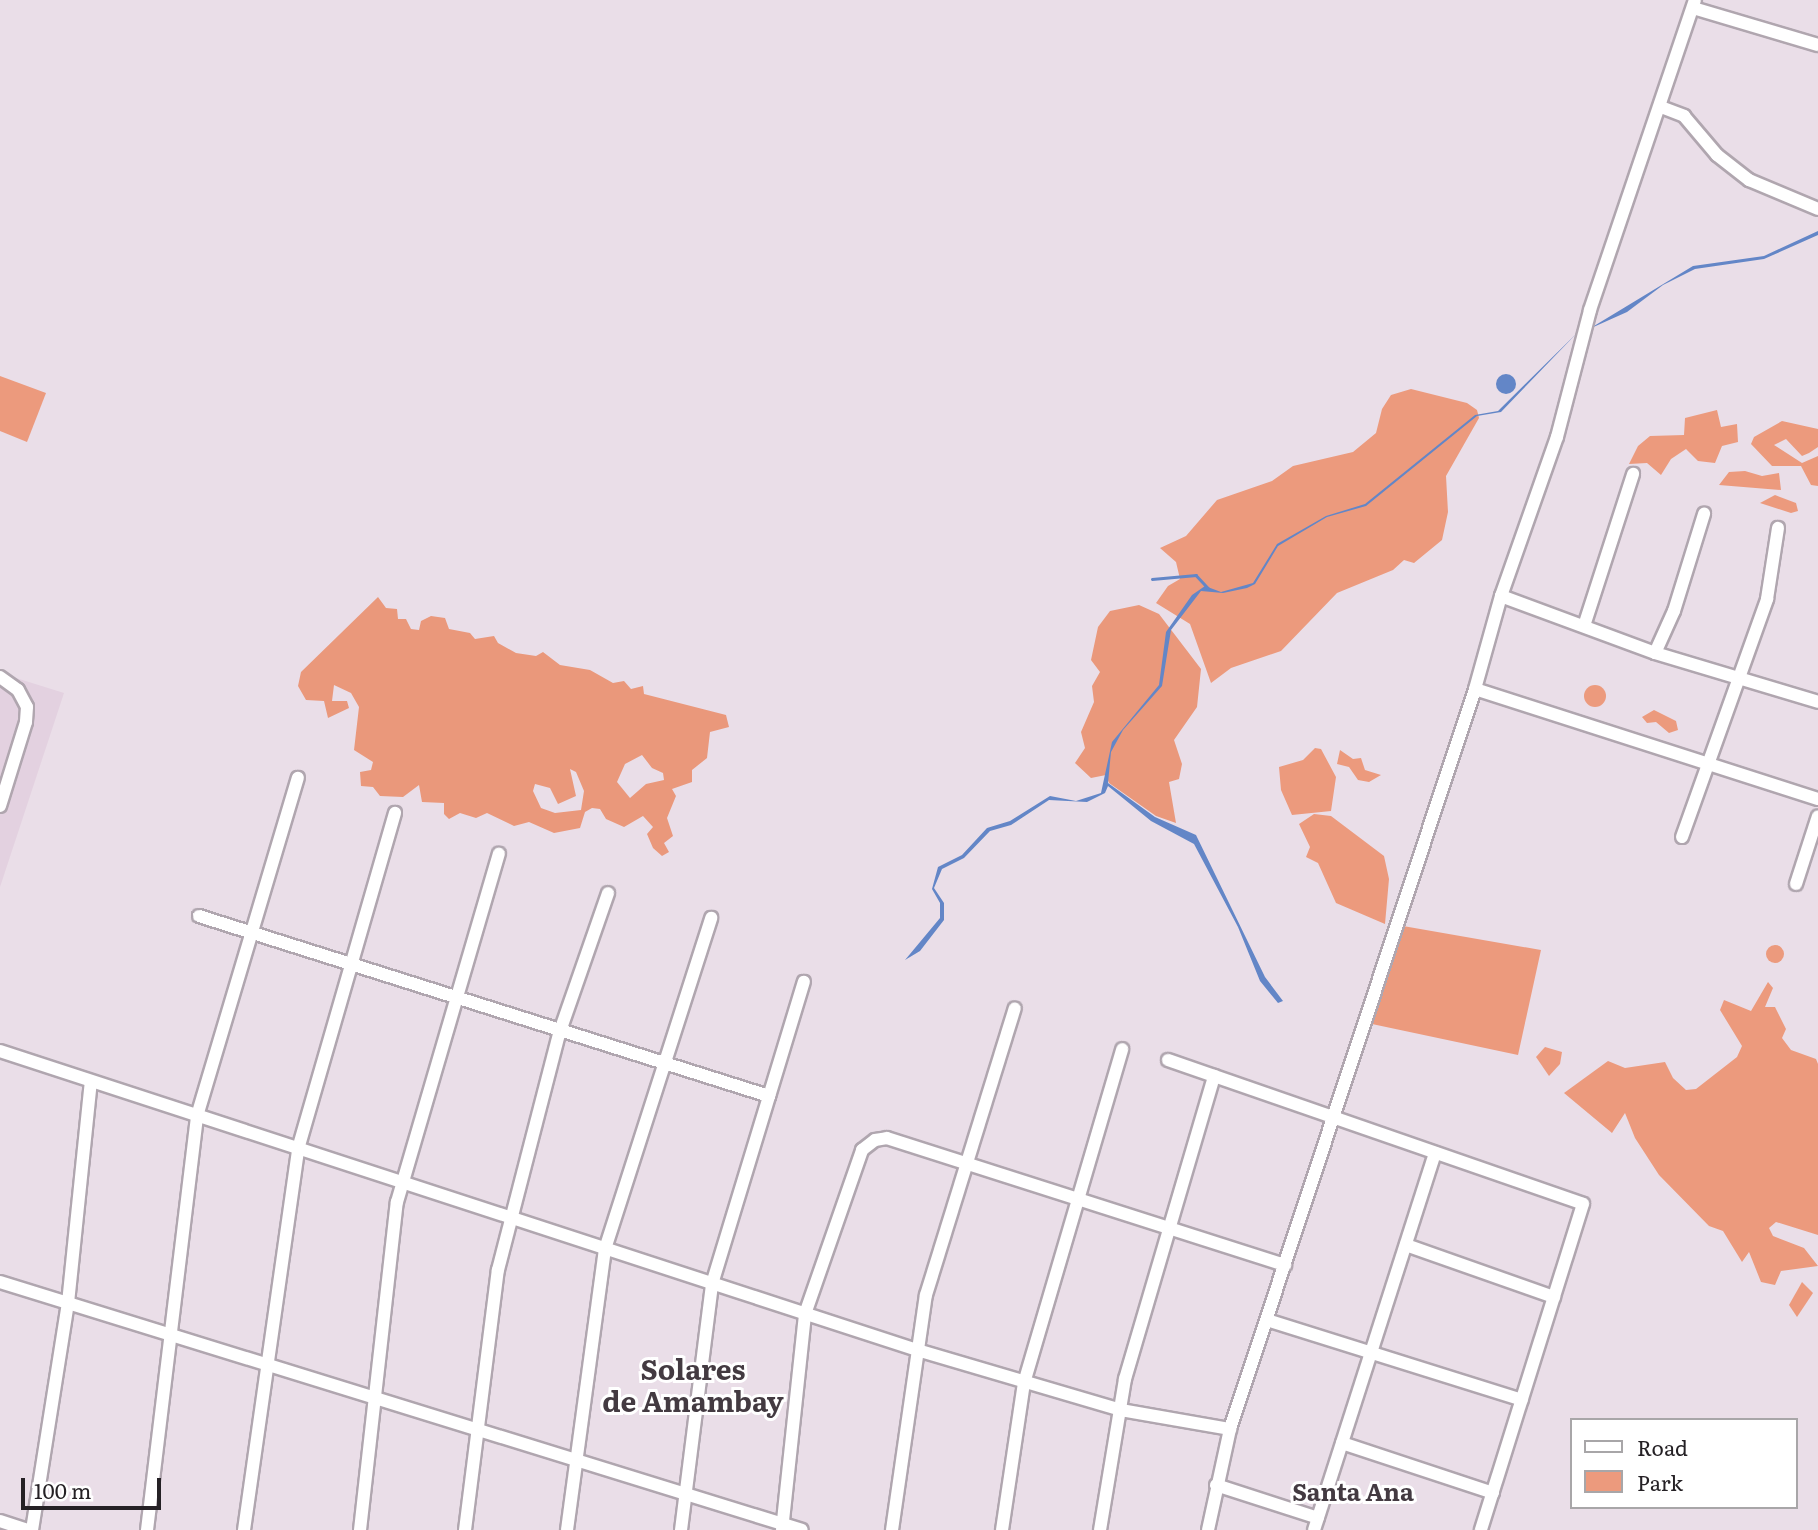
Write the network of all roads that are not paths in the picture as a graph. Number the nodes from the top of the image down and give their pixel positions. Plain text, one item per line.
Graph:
1 (1694, 4) edge
2 (1818, 45) edge
3 (1661, 107) junction
4 (1817, 206) edge
5 (1633, 474) dead end
6 (1704, 514) dead end
7 (1778, 528) dead end
8 (1501, 596) junction
9 (1584, 626) junction
10 (1655, 653) junction
11 (1739, 676) junction
12 (0, 677) edge
13 (1475, 689) junction
14 (1817, 697) edge
15 (1708, 764) junction
16 (298, 778) dead end
17 (1818, 799) edge
18 (0, 806) edge
19 (395, 813) dead end
20 (1818, 816) edge
21 (1682, 837) dead end
22 (499, 854) dead end
23 (1796, 884) dead end
24 (608, 893) dead end
25 (199, 916) dead end
26 (711, 918) dead end
27 (252, 932) junction
28 (352, 964) junction
29 (804, 982) dead end
30 (457, 997) junction
31 (1015, 1008) dead end
32 (561, 1030) junction
33 (1122, 1049) dead end
34 (0, 1051) edge
35 (1168, 1060) dead end
36 (668, 1063) junction
37 (1214, 1076) junction
38 (91, 1081) junction
39 (769, 1096) junction
40 (197, 1116) junction
41 (1335, 1117) junction
42 (298, 1149) junction
43 (1435, 1153) junction
44 (966, 1164) junction
45 (403, 1183) junction
46 (1078, 1197) junction
47 (509, 1219) junction
48 (1169, 1224) junction
49 (1406, 1245) junction
50 (605, 1249) junction
51 (1284, 1265) junction
52 (0, 1282) edge
53 (712, 1284) junction
54 (1554, 1297) junction
55 (68, 1303) junction
56 (805, 1314) junction
57 (1267, 1320) junction
58 (170, 1334) junction
59 (917, 1350) junction
60 (1374, 1351) junction
61 (268, 1364) junction
62 (1024, 1383) junction
63 (376, 1398) junction
64 (1522, 1400) junction
65 (1121, 1410) junction
66 (1230, 1429) junction
67 (480, 1431) junction
68 (1342, 1443) junction
69 (575, 1460) junction
70 (1216, 1485) junction
71 (1493, 1493) junction
72 (685, 1494) junction
73 (0, 1521) edge
74 (1316, 1524) edge
75 (783, 1527) edge
76 (30, 1530) edge
77 (147, 1530) edge
78 (244, 1530) edge
79 (360, 1530) edge
80 (465, 1530) edge
81 (566, 1530) edge
82 (681, 1530) edge
83 (802, 1530) edge
84 (892, 1530) edge
85 (1002, 1530) edge
86 (1100, 1530) edge
87 (1208, 1530) edge
88 (1481, 1530) edge

1 - 2 street
1 - 3 street
3 - 4 street
3 - 8 street
5 - 9 street
6 - 10 street
7 - 11 street
8 - 9 street
8 - 13 street
9 - 10 street
10 - 11 street
11 - 14 street
11 - 15 street
12 - 18 street
13 - 15 street
13 - 41 street
15 - 17 street
15 - 21 street
16 - 27 street
19 - 28 street
20 - 23 street
22 - 30 street
24 - 32 street
25 - 27 street
26 - 36 street
27 - 28 street
27 - 40 street
28 - 30 street
28 - 42 street
29 - 39 street
30 - 32 street
30 - 45 street
31 - 44 street
32 - 36 street
32 - 47 street
33 - 46 street
34 - 38 street
35 - 37 street
36 - 39 street
36 - 50 street
37 - 41 street
37 - 48 street
38 - 40 street
38 - 55 street
39 - 53 street
40 - 42 street
40 - 58 street
41 - 43 street
41 - 51 street
42 - 45 street
42 - 61 street
43 - 49 street
43 - 54 street
44 - 46 street
44 - 56 street
44 - 59 street
45 - 47 street
45 - 63 street
46 - 48 street
46 - 62 street
47 - 50 street
47 - 67 street
48 - 51 street
48 - 65 street
49 - 54 street
49 - 60 street
50 - 53 street
50 - 69 street
51 - 57 street
52 - 55 street
53 - 56 street
53 - 72 street
54 - 64 street
55 - 58 street
55 - 76 street
56 - 59 street
56 - 75 street
57 - 60 street
57 - 66 street
58 - 61 street
58 - 77 street
59 - 62 street
59 - 84 street
60 - 64 street
60 - 68 street
61 - 63 street
61 - 78 street
62 - 65 street
62 - 85 street
63 - 67 street
63 - 79 street
64 - 71 street
65 - 66 street
65 - 86 street
66 - 70 street
67 - 69 street
67 - 80 street
68 - 71 street
68 - 74 street
69 - 72 street
69 - 81 street
70 - 74 street
70 - 87 street
71 - 88 street
72 - 75 street
72 - 82 street
73 - 76 street
75 - 83 street

